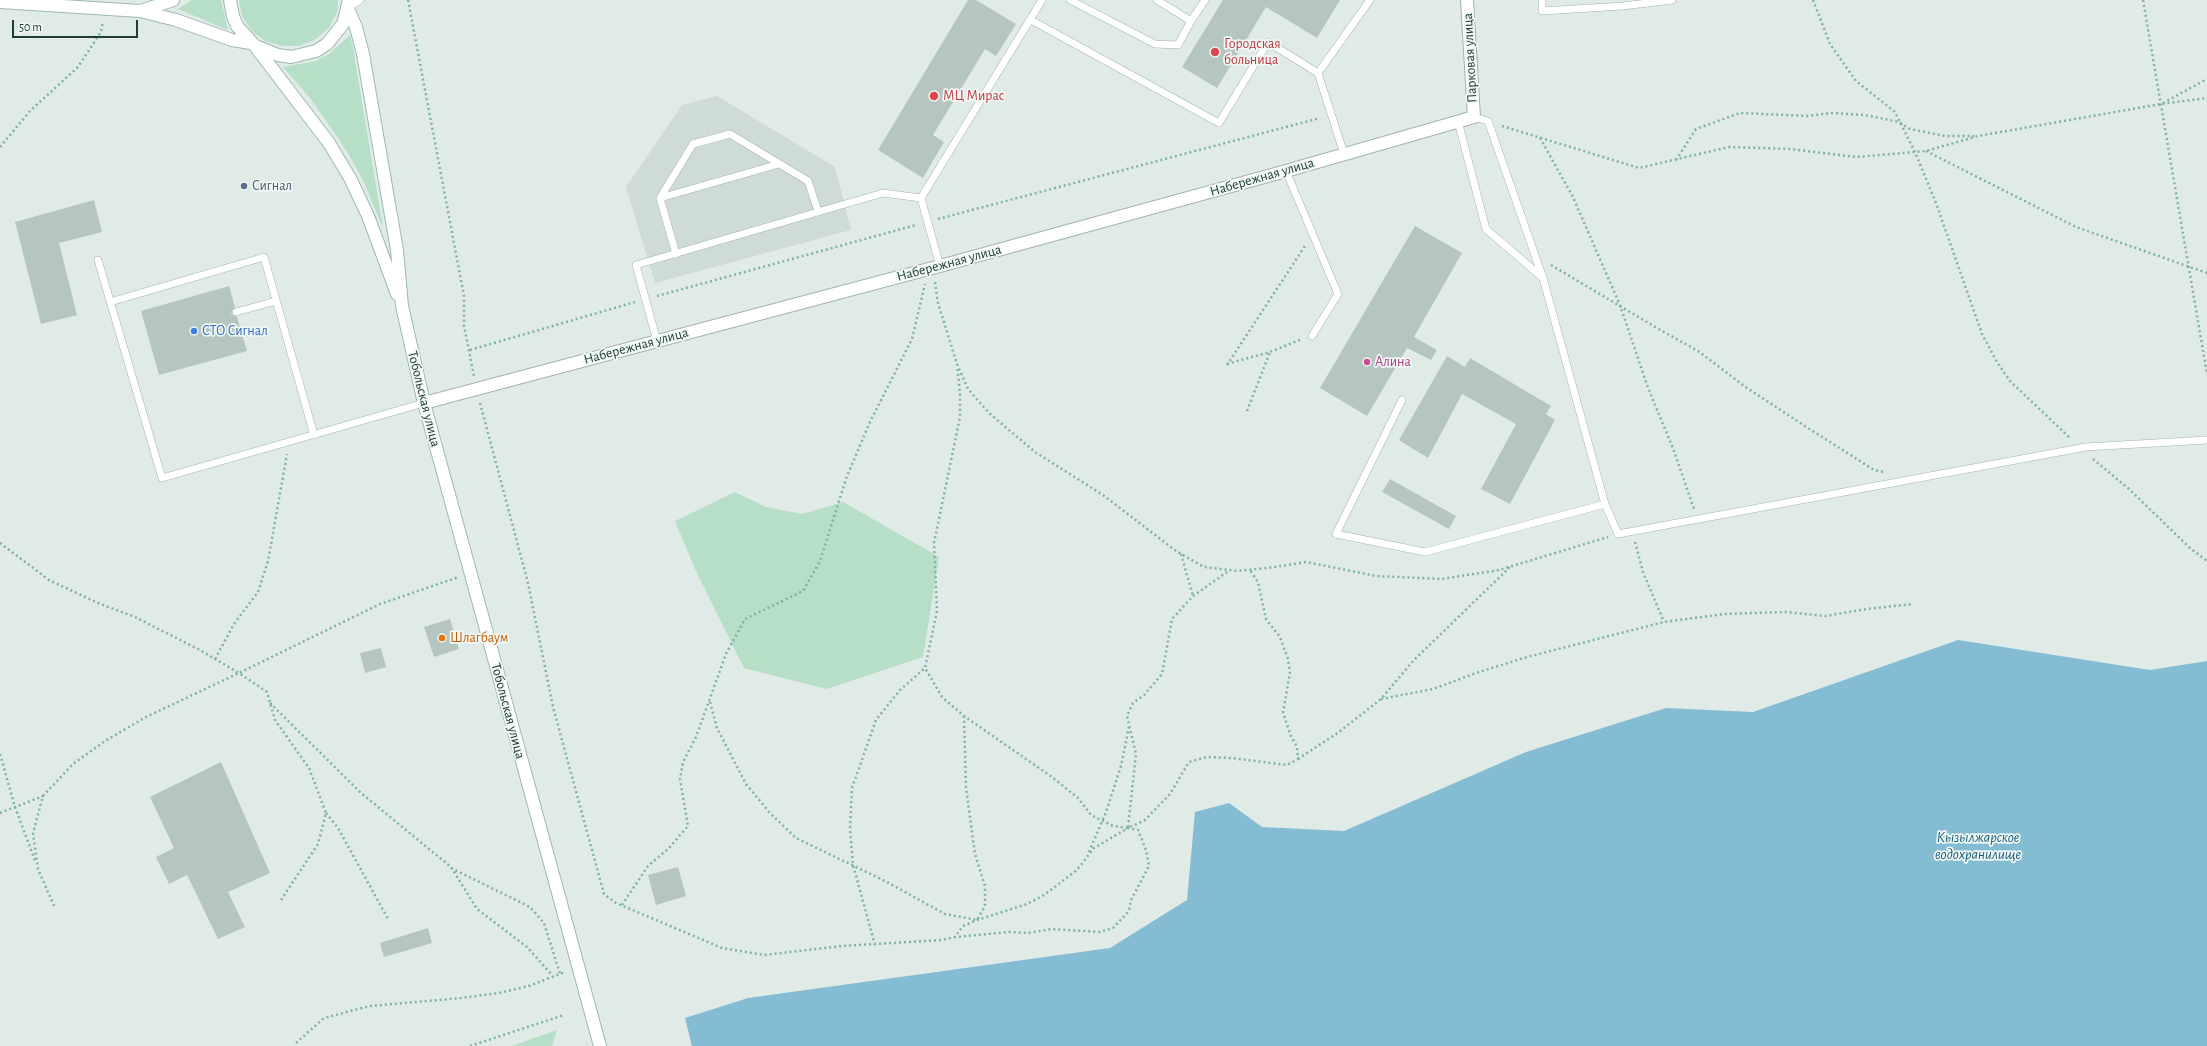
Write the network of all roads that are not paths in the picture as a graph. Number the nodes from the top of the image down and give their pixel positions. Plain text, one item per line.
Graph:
1 (173, 0) edge
2 (230, 0) edge
3 (360, 0) edge
4 (1042, 0) edge
5 (1070, 0) edge
6 (1156, 0) edge
7 (1205, 0) edge
8 (1370, 0) edge
9 (1467, 0) edge
10 (1542, 0) edge
11 (1672, 0) edge
12 (0, 2) edge
13 (349, 6) edge
14 (140, 11) junction
15 (1031, 20) junction
16 (1191, 21) junction
17 (253, 44) junction
18 (1318, 73) junction
19 (1474, 117) junction
20 (1458, 121) junction
21 (1344, 154) junction
22 (779, 164) junction
23 (1286, 171) junction
24 (660, 198) junction
25 (921, 198) junction
26 (818, 211) junction
27 (676, 254) junction
28 (98, 260) dead end
29 (937, 270) junction
30 (1544, 278) junction
31 (276, 301) junction
32 (110, 302) junction
33 (402, 306) junction
34 (236, 312) dead end
35 (1312, 336) road end
36 (657, 341) junction
37 (1402, 400) dead end
38 (424, 403) junction
39 (314, 435) junction
40 (2207, 440) edge
41 (1605, 504) junction
42 (600, 1046) edge

1 - 14 street
2 - 17 street
3 - 13 lane
4 - 15 lane
5 - 16 lane
6 - 16 lane
7 - 16 lane
8 - 18 lane
9 - 19 street, Парковая улица
10 - 11 lane
12 - 14 street
13 - 17 street
13 - 33 street
14 - 17 street
15 - 18 lane
15 - 25 lane
17 - 33 street
18 - 21 lane
19 - 20 street, Набережная улица
19 - 30 lane
20 - 21 street, Набережная улица
20 - 30 lane
21 - 23 street, Набережная улица
22 - 24 lane
22 - 24 lane
22 - 26 lane
23 - 29 street, Набережная улица
23 - 35 lane
24 - 27 lane
25 - 26 lane
25 - 29 lane
26 - 27 lane
27 - 36 lane
28 - 32 lane
29 - 36 street, Набережная улица
30 - 41 lane
31 - 32 lane
31 - 34 lane
31 - 39 lane
32 - 39 lane
33 - 38 street, Тобольская улица
36 - 38 street, Набережная улица
37 - 41 lane
38 - 39 lane
38 - 42 street, Тобольская улица
40 - 41 lane

